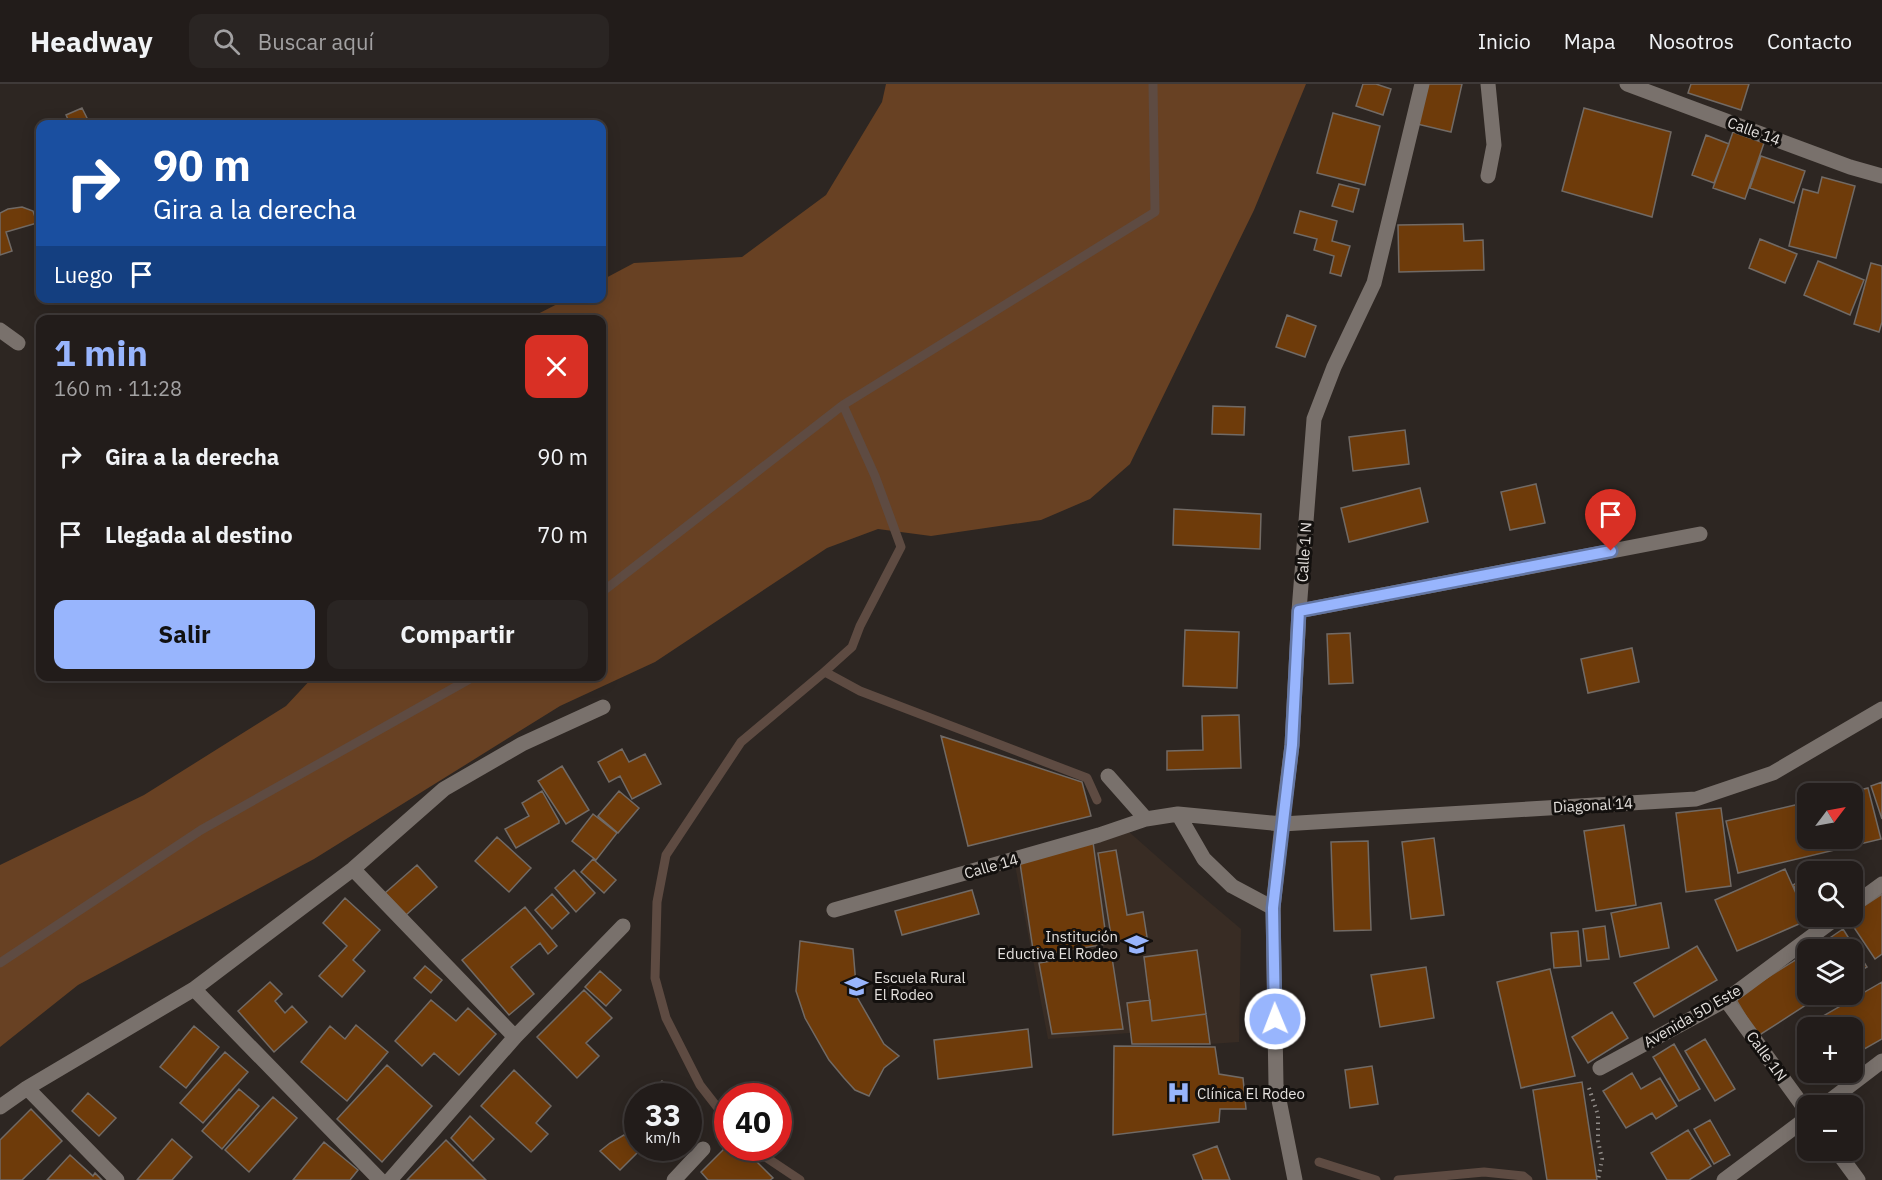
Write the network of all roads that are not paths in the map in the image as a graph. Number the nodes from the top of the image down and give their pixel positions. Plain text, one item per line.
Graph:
1 (1422, 84) edge
2 (1488, 84) edge
3 (1630, 84) edge
4 (1488, 176) dead end
5 (1882, 176) edge
6 (0, 330) edge
7 (18, 343) dead end
8 (1700, 534) dead end
9 (1299, 611) junction
10 (603, 707) dead end
11 (1882, 709) edge
12 (1108, 776) dead end
13 (1178, 814) junction
14 (1146, 819) junction
15 (1282, 824) junction
16 (352, 869) junction
17 (1882, 885) edge
18 (1863, 898) edge
19 (1273, 908) junction
20 (834, 910) dead end
21 (623, 926) dead end
22 (1824, 927) edge
23 (194, 989) junction
24 (1726, 1000) junction
25 (515, 1037) junction
26 (1882, 1061) edge
27 (1600, 1068) road end
28 (27, 1088) junction
29 (1837, 1095) edge
30 (1797, 1100) edge
31 (0, 1107) edge
32 (1797, 1124) edge
33 (703, 1149) dead end
34 (1844, 1161) edge
35 (117, 1180) edge
36 (380, 1180) edge
37 (390, 1180) edge
38 (674, 1180) edge
39 (1295, 1180) edge
40 (1724, 1180) edge
41 (1858, 1180) edge

1 - 9 street, Calle 1 N
2 - 4 street
3 - 5 street, Calle 14
6 - 7 street
8 - 9 street
9 - 15 street, Calle 1 N
10 - 16 street
11 - 15 street, Diagonal 14
12 - 14 street
13 - 14 street, Calle 14
13 - 15 street, Diagonal 14
13 - 19 street
14 - 20 street, Calle 14
15 - 19 street, Calle 1 N
16 - 23 street
16 - 25 street
17 - 18 street
19 - 39 street, Calle 1 N
21 - 25 street
22 - 24 street, Avenida 5D Este
23 - 28 street
23 - 36 street
24 - 27 street, Avenida 5D Este
24 - 30 street, Calle 1N
25 - 37 street
26 - 29 street
28 - 31 street
28 - 35 street
32 - 40 street
33 - 38 street
34 - 41 street

